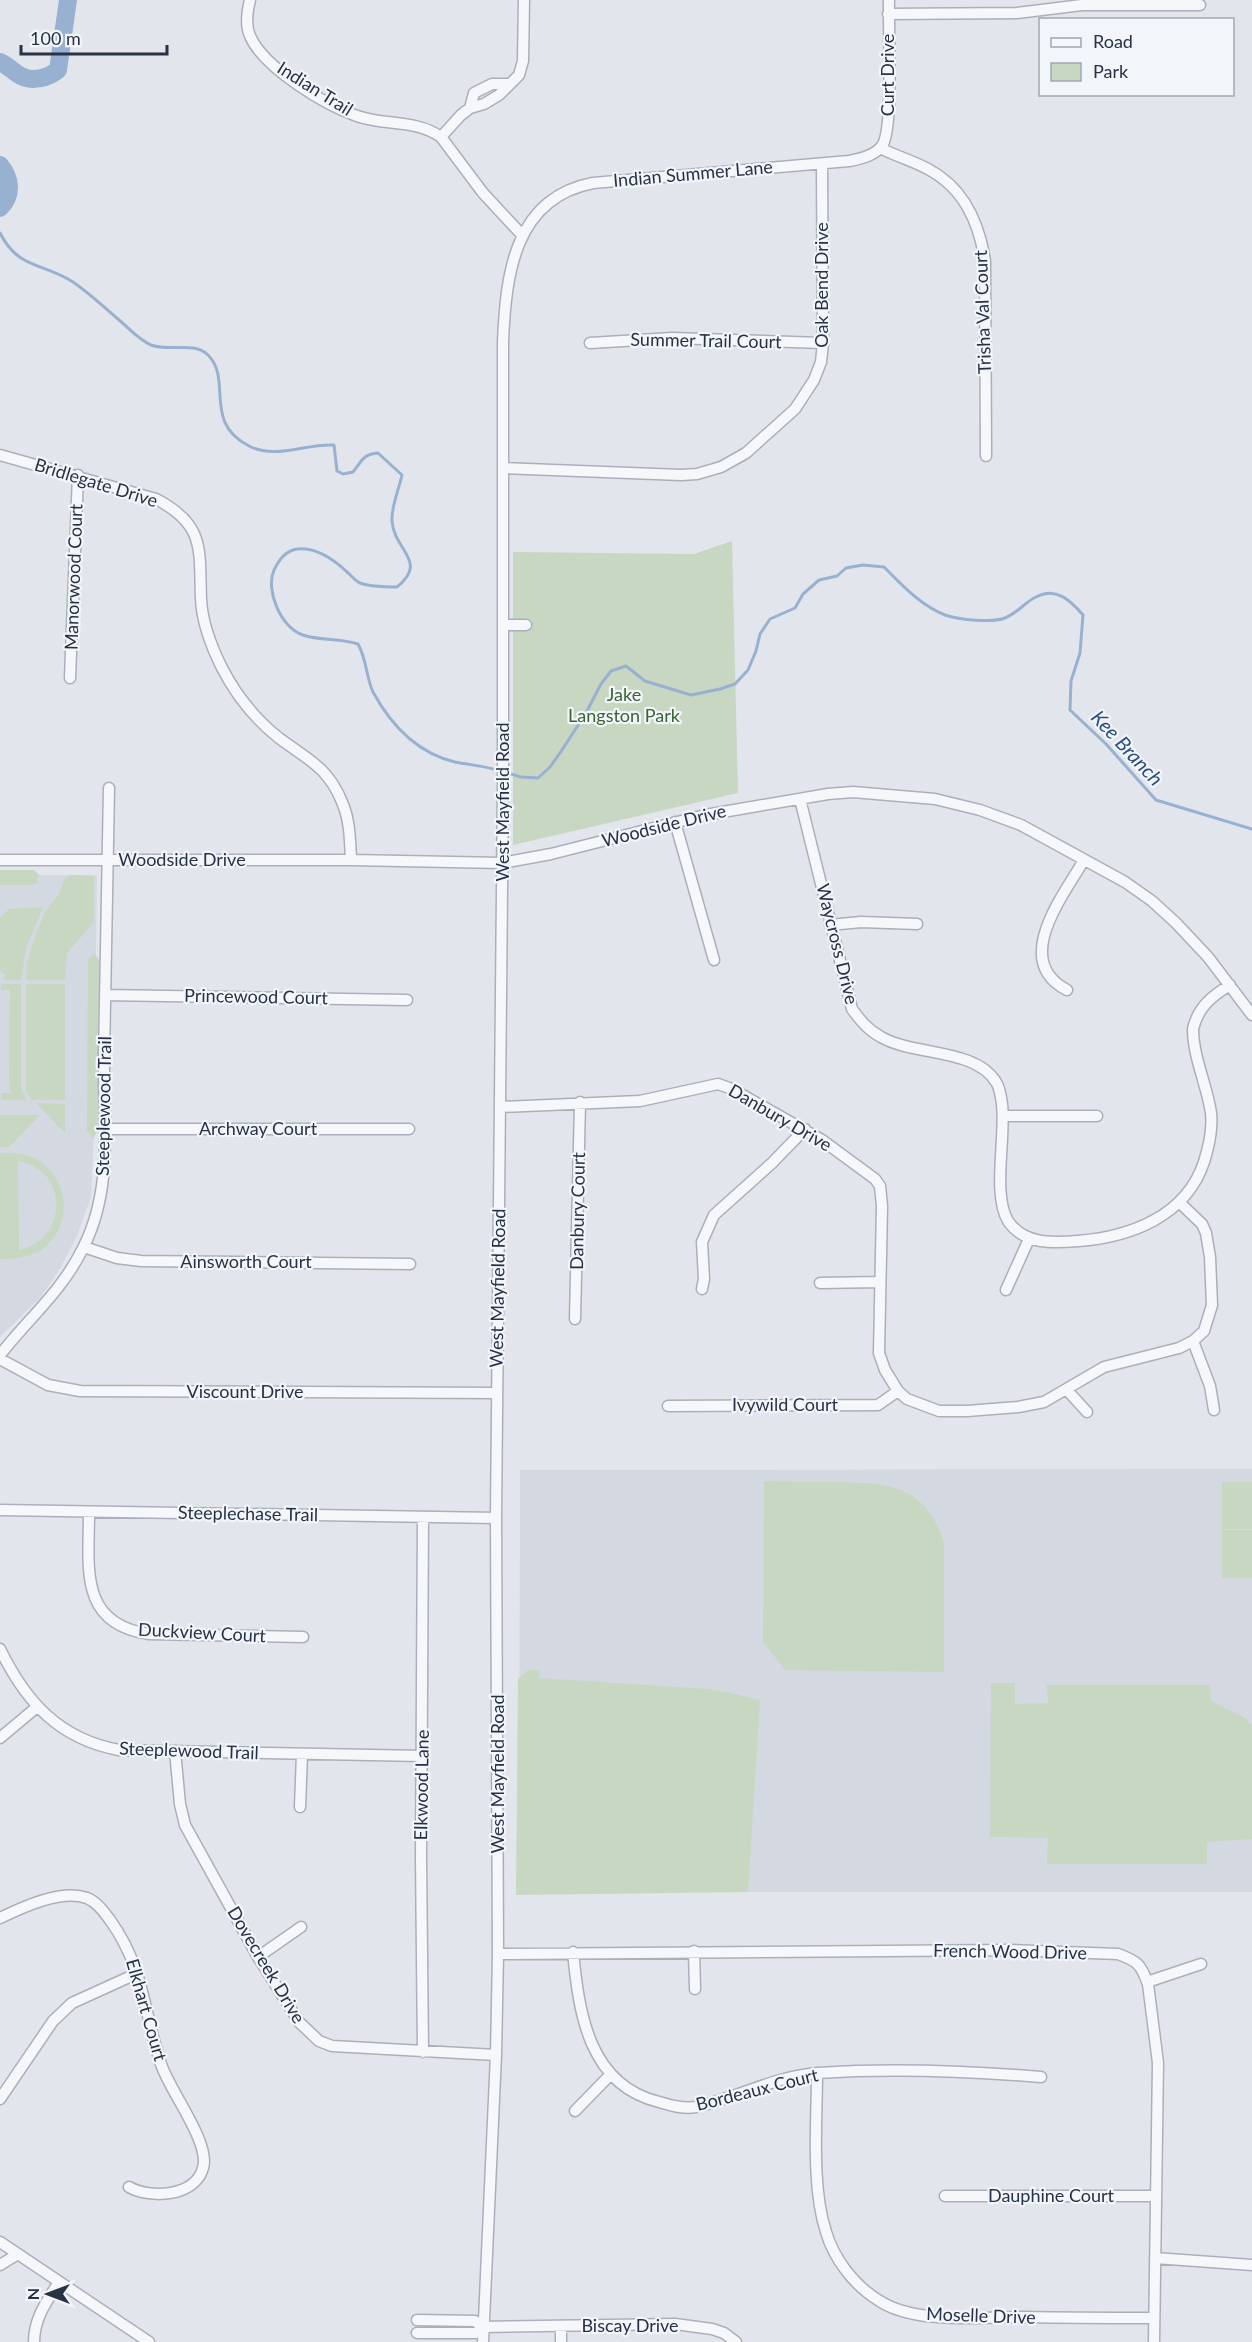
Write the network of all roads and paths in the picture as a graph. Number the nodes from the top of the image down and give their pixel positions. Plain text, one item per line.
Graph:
1 (250, 0) edge
2 (524, 0) edge
3 (889, 0) edge
4 (1200, 5) dead end
5 (888, 14) junction
6 (441, 137) junction
7 (880, 148) junction
8 (822, 164) junction
9 (522, 236) junction
10 (590, 343) dead end
11 (823, 343) junction
12 (0, 454) edge
13 (986, 456) dead end
14 (503, 468) junction
15 (78, 475) junction
16 (503, 625) junction
17 (526, 625) dead end
18 (70, 678) dead end
19 (109, 788) dead end
20 (800, 799) junction
21 (675, 822) junction
22 (0, 860) edge
23 (108, 860) junction
24 (351, 860) junction
25 (1084, 860) junction
26 (502, 863) junction
27 (917, 924) dead end
28 (830, 925) junction
29 (714, 960) dead end
30 (1230, 986) junction
31 (1067, 990) dead end
32 (105, 995) junction
33 (407, 1000) dead end
34 (1252, 1015) edge
35 (580, 1102) junction
36 (501, 1107) junction
37 (1003, 1116) junction
38 (1097, 1116) dead end
39 (106, 1129) junction
40 (409, 1129) dead end
41 (805, 1129) junction
42 (1180, 1203) junction
43 (1029, 1239) junction
44 (84, 1246) junction
45 (410, 1264) dead end
46 (879, 1282) junction
47 (820, 1283) dead end
48 (702, 1289) dead end
49 (1006, 1290) dead end
50 (575, 1319) dead end
51 (1193, 1341) junction
52 (0, 1357) edge
53 (1067, 1390) junction
54 (898, 1391) junction
55 (497, 1393) junction
56 (668, 1406) dead end
57 (1214, 1410) dead end
58 (1087, 1412) dead end
59 (0, 1510) edge
60 (89, 1512) junction
61 (423, 1517) junction
62 (496, 1518) junction
63 (303, 1637) dead end
64 (0, 1649) edge
65 (36, 1707) junction
66 (0, 1738) edge
67 (175, 1751) junction
68 (302, 1754) junction
69 (422, 1756) junction
70 (300, 1807) dead end
71 (0, 1918) edge
72 (301, 1928) dead end
73 (694, 1951) junction
74 (573, 1952) junction
75 (498, 1954) junction
76 (258, 1958) junction
77 (1201, 1964) dead end
78 (138, 1973) junction
79 (1147, 1982) junction
80 (694, 1989) dead end
81 (423, 2052) junction
82 (496, 2055) junction
83 (817, 2073) junction
84 (611, 2074) junction
85 (1041, 2077) dead end
86 (4, 2086) edge
87 (0, 2099) edge
88 (575, 2111) dead end
89 (129, 2187) dead end
90 (945, 2196) dead end
91 (1156, 2196) junction
92 (0, 2242) edge
93 (18, 2254) junction
94 (1155, 2258) junction
95 (0, 2265) edge
96 (1252, 2265) edge
97 (59, 2282) junction
98 (1154, 2318) junction
99 (417, 2320) dead end
100 (561, 2326) junction
101 (483, 2327) junction
102 (417, 2332) dead end
103 (34, 2342) edge
104 (149, 2342) edge
105 (483, 2342) edge
106 (561, 2342) edge
107 (736, 2342) edge
108 (1154, 2342) edge

1 - 6 street, Indian Trail
2 - 6 street
3 - 5 street, Curt Drive
4 - 5 street
5 - 7 street, Curt Drive
6 - 9 street
7 - 8 street, Indian Summer Lane
7 - 13 street, Trisha Val Court
8 - 9 street, Indian Summer Lane
8 - 11 street, Oak Bend Drive
9 - 14 street, West Mayfield Road
10 - 11 street, Summer Trail Court
11 - 14 street, Oak Bend Drive
12 - 15 street, Bridlegate Drive
14 - 16 street, West Mayfield Road
15 - 18 street, Manorwood Court
15 - 24 street, Bridlegate Drive
16 - 17 street
16 - 26 street, West Mayfield Road
19 - 23 street, Steeplewood Trail
20 - 21 street, Woodside Drive
20 - 25 street, Woodside Drive
20 - 28 street, Waycross Drive
21 - 26 street, Woodside Drive
21 - 29 street
22 - 23 street, Woodside Drive
23 - 24 street, Woodside Drive
23 - 32 street, Steeplewood Trail
24 - 26 street, Woodside Drive
25 - 30 street, Woodside Drive
25 - 31 street
26 - 36 street, West Mayfield Road
27 - 28 street
28 - 37 street, Waycross Drive
30 - 34 street, Woodside Drive
30 - 42 street
32 - 33 street, Princewood Court
32 - 39 street, Steeplewood Trail
35 - 36 street, Danbury Drive
35 - 41 street, Danbury Drive
35 - 50 street, Danbury Court
36 - 55 street, West Mayfield Road
37 - 38 street
37 - 43 street, Waycross Drive
39 - 40 street, Archway Court
39 - 44 street, Steeplewood Trail
41 - 46 street, Danbury Drive
41 - 48 street
42 - 43 street
42 - 51 street
43 - 49 street
44 - 45 street, Ainsworth Court
44 - 52 street, Steeplewood Trail
46 - 47 street
46 - 54 street, Danbury Drive
51 - 53 street
51 - 57 street
52 - 55 street, Viscount Drive
53 - 54 street
53 - 58 street
54 - 56 street, Ivywild Court
55 - 62 street, West Mayfield Road
59 - 60 street, Steeplechase Trail
60 - 61 street, Steeplechase Trail
60 - 63 street, Duckview Court
61 - 62 street, Steeplechase Trail
61 - 69 street, Elkwood Lane
62 - 75 street, West Mayfield Road
64 - 65 street, Steeplewood Trail
65 - 66 street
65 - 67 street, Steeplewood Trail
67 - 68 street, Steeplewood Trail
67 - 76 street, Dovecreek Drive
68 - 69 street, Steeplewood Trail
68 - 70 street
69 - 81 street, Elkwood Lane
71 - 78 street, Elkhart Court
72 - 76 street
73 - 74 street, French Wood Drive
73 - 79 street, French Wood Drive
73 - 80 street
74 - 75 street, French Wood Drive
74 - 84 street, Bordeaux Court
75 - 82 street, West Mayfield Road
76 - 81 street, Dovecreek Drive
77 - 79 street
78 - 86 street
78 - 89 street, Elkhart Court
79 - 91 street, French Wood Drive
81 - 82 street, Dovecreek Drive
82 - 101 street, West Mayfield Road
83 - 84 street, Bordeaux Court
83 - 85 street, Bordeaux Court
83 - 98 street, Moselle Drive
84 - 88 street
86 - 87 street
90 - 91 street, Dauphine Court
91 - 94 street, French Wood Drive
92 - 93 street
93 - 95 street
93 - 97 street
94 - 96 street
94 - 98 street, French Wood Drive
97 - 103 street
97 - 104 street
98 - 108 street, French Wood Drive
99 - 101 street, Biscay Drive
100 - 101 street, Biscay Drive
100 - 106 street
100 - 107 street, Biscay Drive
101 - 102 street, Biscay Drive
101 - 105 street, West Mayfield Road

